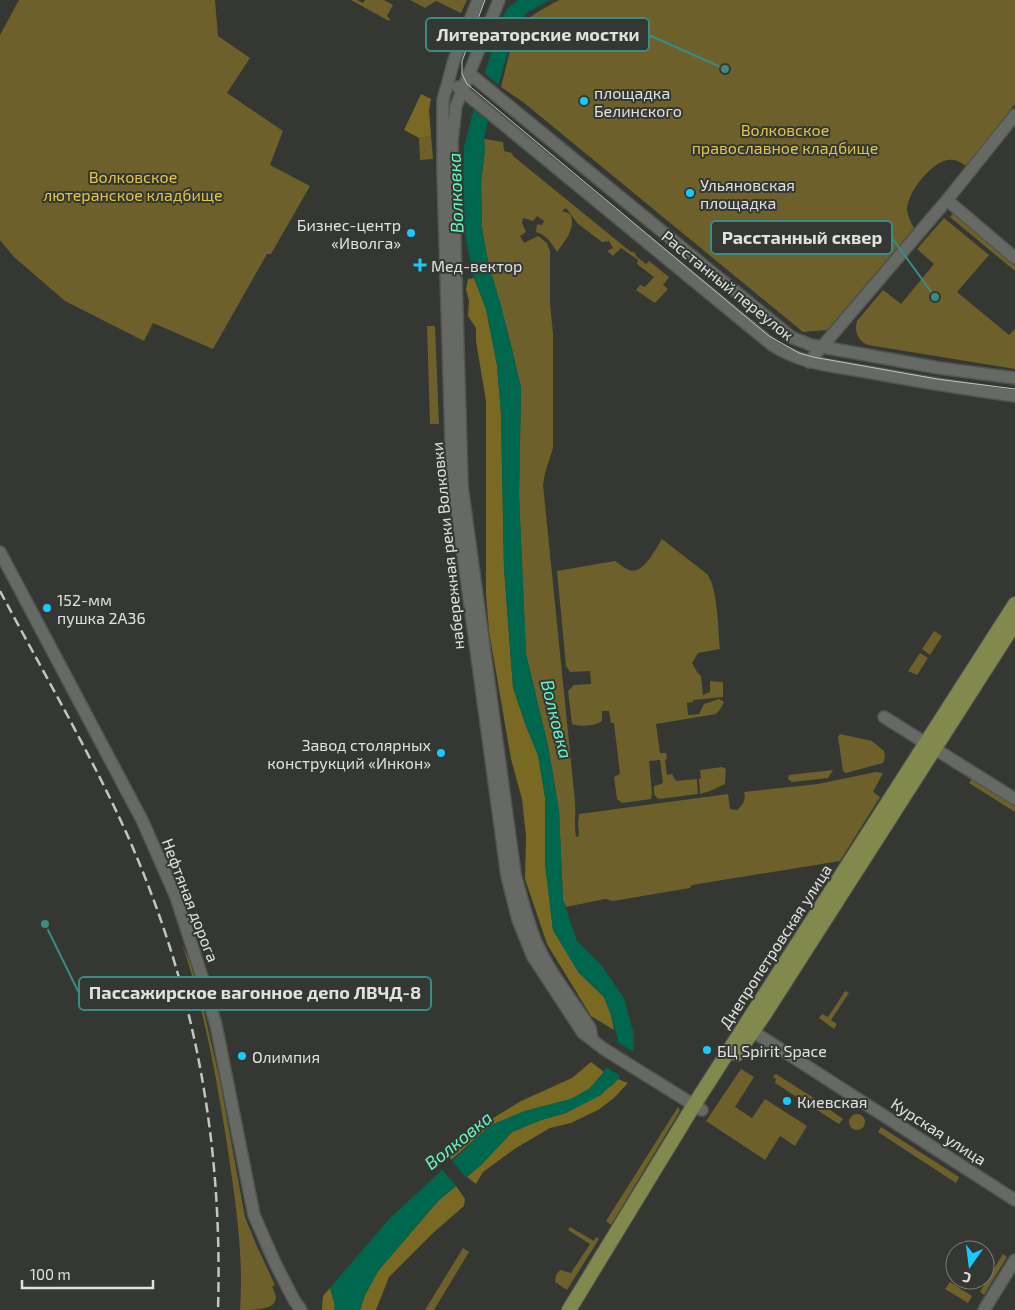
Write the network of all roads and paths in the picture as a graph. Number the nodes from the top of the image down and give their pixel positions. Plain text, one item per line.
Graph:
1 (499, 0) edge
2 (478, 1) edge
3 (470, 74) junction
4 (448, 79) junction
5 (462, 90) junction
6 (1015, 115) edge
7 (947, 200) junction
8 (1015, 258) edge
9 (823, 347) junction
10 (809, 362) junction
11 (1015, 378) edge
12 (1015, 396) edge
13 (0, 552) edge
14 (1015, 604) edge
15 (1015, 623) edge
16 (884, 717) dead end
17 (930, 745) junction
18 (1015, 799) edge
19 (749, 1029) junction
20 (592, 1039) junction
21 (698, 1108) junction
22 (1015, 1200) edge
23 (1015, 1260) edge
24 (301, 1310) edge
25 (569, 1310) edge
26 (580, 1310) edge
27 (984, 1310) edge

1 - 3 street, набережная реки Волковки
2 - 4 street, набережная реки Волковки
3 - 5 street, набережная реки Волковки
3 - 9 street, Расстанный переулок
4 - 5 street
4 - 20 street, набережная реки Волковки
5 - 10 street, Расстанный переулок
5 - 20 street, набережная реки Волковки
6 - 7 street
7 - 8 street
7 - 9 street
9 - 10 street
9 - 11 street, Расстанный переулок
10 - 12 street, Расстанный переулок
13 - 24 street, Нефтяная дорога
14 - 17 main road, Днепропетровская улица
15 - 17 main road, Днепропетровская улица
16 - 17 street
17 - 18 street
17 - 19 main road, Днепропетровская улица
19 - 21 main road, Днепропетровская улица
19 - 22 street, Курская улица
20 - 21 street, набережная реки Волковки
21 - 25 main road, Днепропетровская улица
21 - 26 main road, Днепропетровская улица
23 - 27 street

